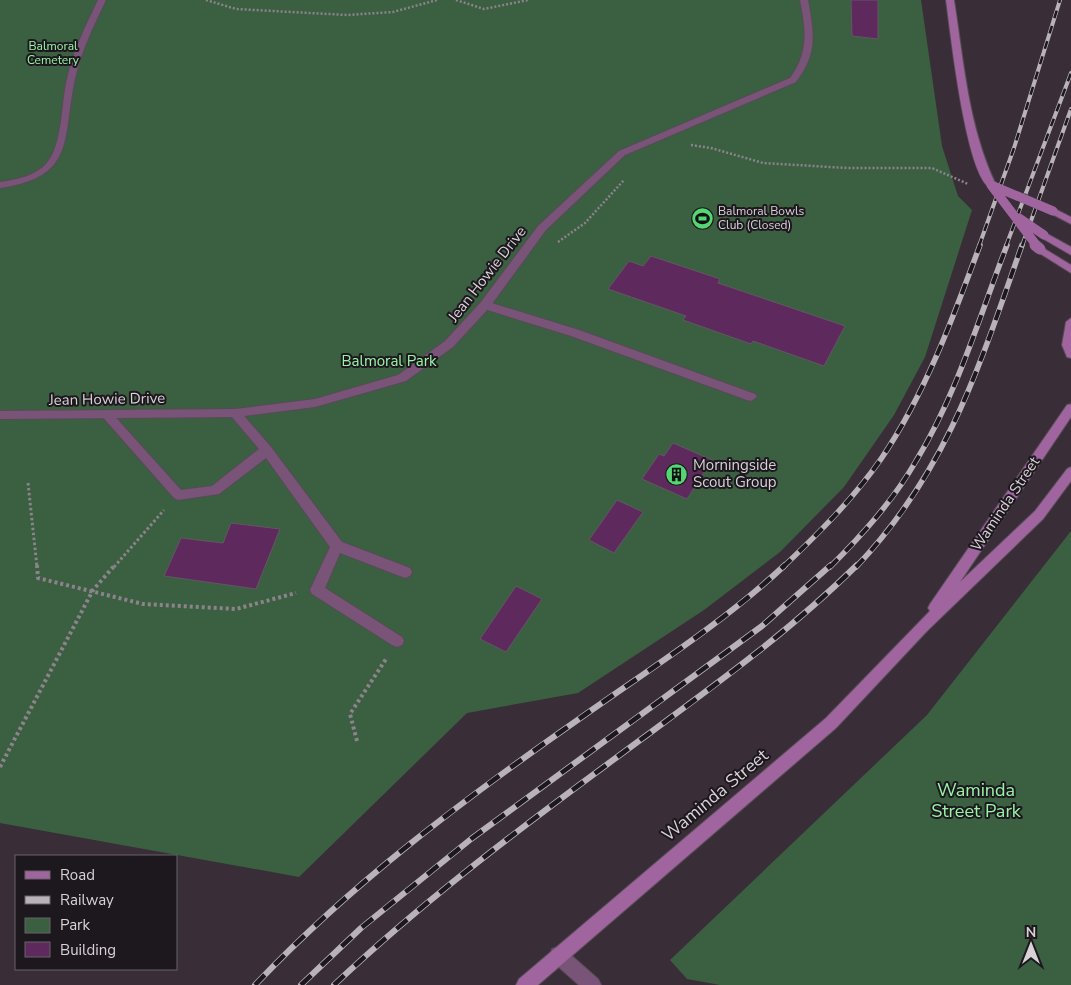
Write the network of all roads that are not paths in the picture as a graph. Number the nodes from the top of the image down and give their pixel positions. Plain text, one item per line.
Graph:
1 (102, 0) edge
2 (804, 0) edge
3 (950, 0) edge
4 (0, 185) edge
5 (991, 185) junction
6 (1015, 216) junction
7 (1071, 221) edge
8 (1071, 252) edge
9 (1071, 270) edge
10 (1071, 274) edge
11 (485, 305) junction
12 (1071, 322) edge
13 (1071, 354) edge
14 (751, 397) dead end
15 (1071, 408) edge
16 (235, 413) junction
17 (106, 414) junction
18 (0, 415) edge
19 (267, 450) junction
20 (1071, 472) edge
21 (337, 546) junction
22 (404, 572) dead end
23 (922, 627) junction
24 (398, 642) road end
25 (558, 955) junction
26 (525, 985) edge
27 (592, 985) edge

1 - 4 street
2 - 11 street, Jean Howie Drive
3 - 5 main road
5 - 6 main road, bridge
5 - 7 main road, bridge
6 - 8 main road, bridge
6 - 9 main road, bridge
9 - 10 main road
11 - 14 street
11 - 16 street, Jean Howie Drive
12 - 13 main road
15 - 23 main road, Waminda Street
16 - 17 street, Jean Howie Drive
16 - 19 street
17 - 18 street, Jean Howie Drive
17 - 19 street
19 - 21 street
20 - 23 main road, Waminda Street
21 - 22 street
21 - 24 street
23 - 25 main road, Waminda Street
25 - 26 main road, Waminda Street
25 - 27 street

